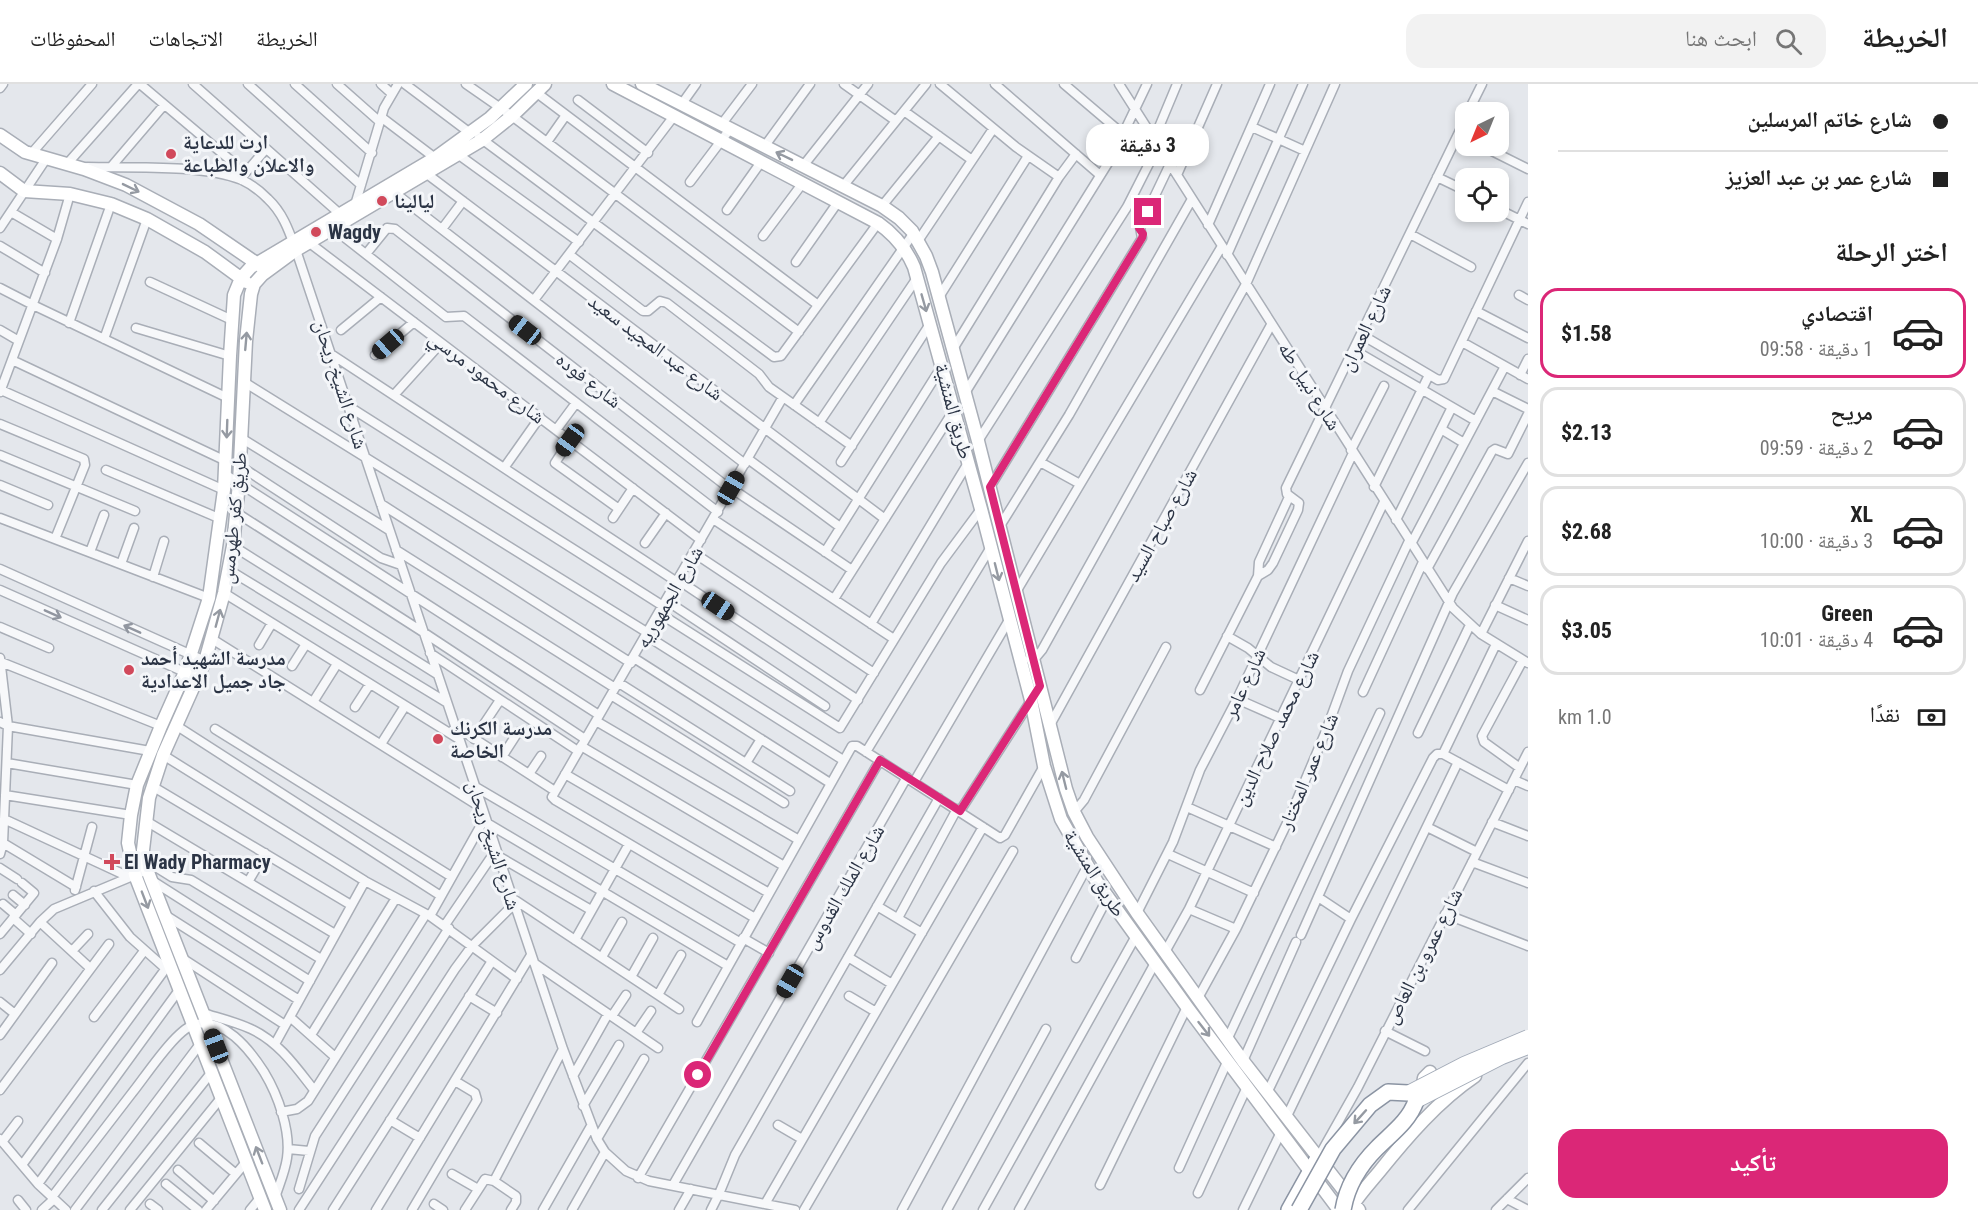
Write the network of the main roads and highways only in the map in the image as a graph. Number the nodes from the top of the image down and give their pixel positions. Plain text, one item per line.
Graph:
1 (1528, 1037) edge
2 (1528, 1047) edge
3 (1412, 1096) junction
4 (1314, 1165) road end
5 (1349, 1209) edge
6 (1289, 1210) edge
7 (1299, 1210) edge

1 - 3 main road, bridge
2 - 3 main road, bridge
3 - 5 highway, bridge
3 -> 7 highway, bridge
4 - 6 highway

